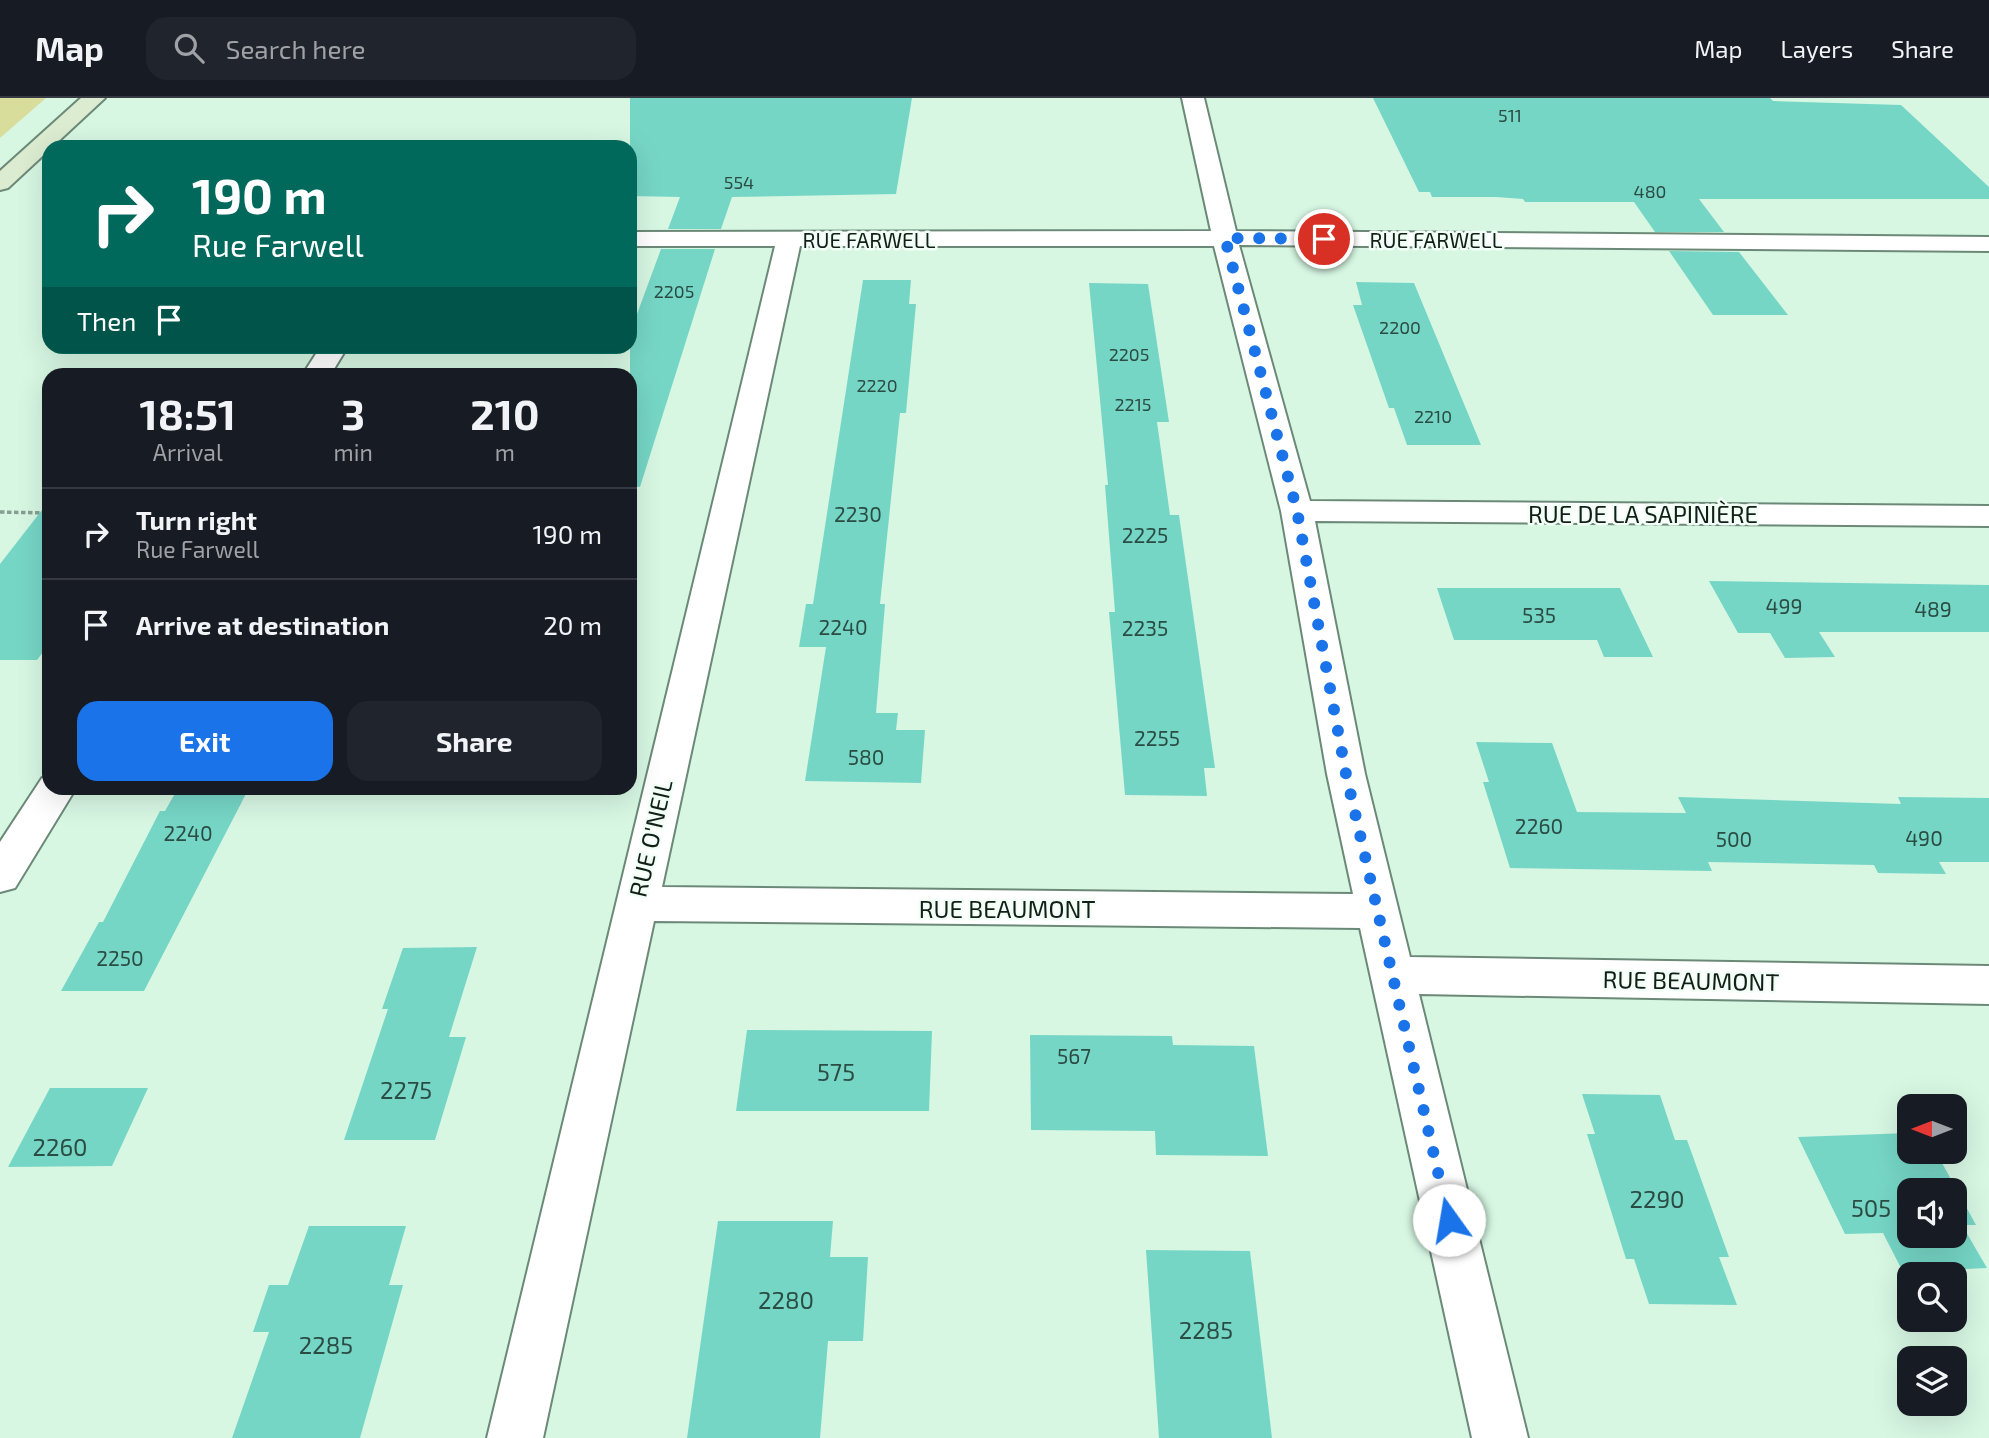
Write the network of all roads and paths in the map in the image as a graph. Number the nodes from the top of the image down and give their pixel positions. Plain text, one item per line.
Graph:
1 (94, 98) edge
2 (1193, 98) edge
3 (48, 140) edge
4 (42, 145) edge
5 (0, 183) edge
6 (1225, 238) junction
7 (637, 239) edge
8 (789, 239) junction
9 (1989, 244) edge
10 (1297, 511) junction
11 (0, 512) edge
12 (42, 513) edge
13 (1989, 516) edge
14 (52, 795) edge
15 (0, 876) edge
16 (635, 904) junction
17 (1378, 911) junction
18 (1392, 975) junction
19 (1989, 985) edge
20 (515, 1438) edge
21 (1500, 1438) edge

1 - 3 street
2 - 6 street
4 - 5 street
6 - 8 street, RUE FARWELL
6 - 9 street, RUE FARWELL
6 - 10 street
7 - 8 street, RUE FARWELL
8 - 16 street, RUE O'NEIL
10 - 13 street, RUE DE LA SAPINIÈRE
10 - 17 street
11 - 12 path
14 - 15 street
16 - 17 street, RUE BEAUMONT
16 - 20 street, RUE O'NEIL
17 - 18 street
18 - 19 street, RUE BEAUMONT
18 - 21 street

